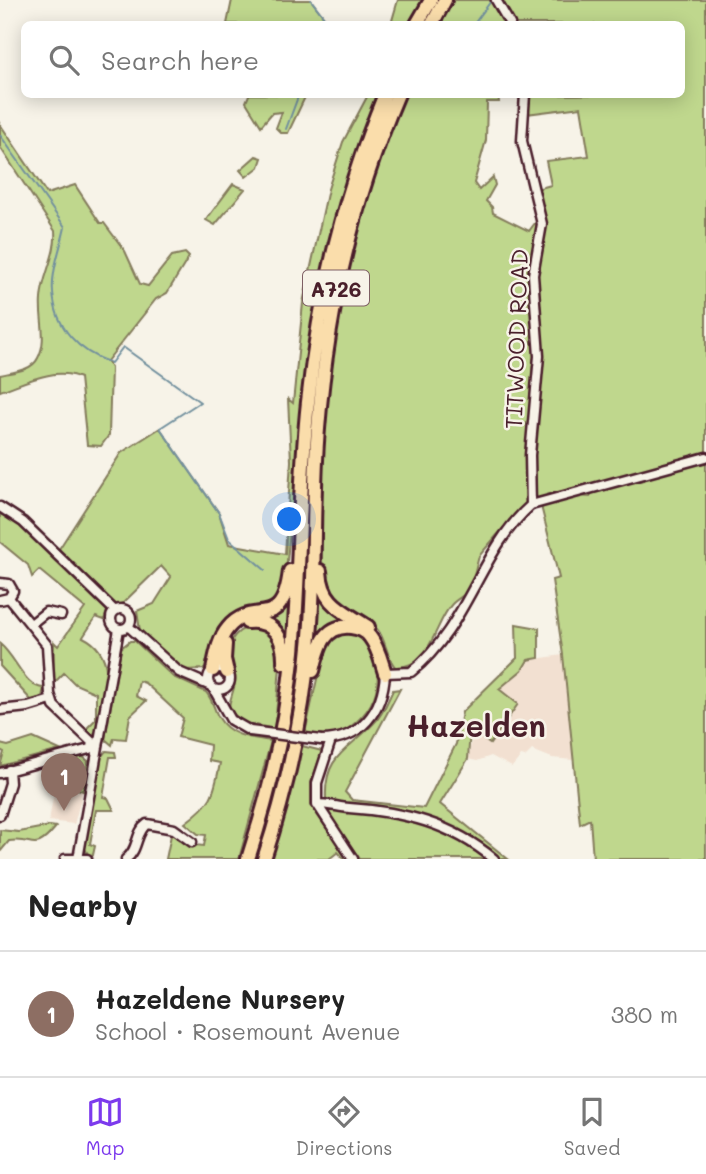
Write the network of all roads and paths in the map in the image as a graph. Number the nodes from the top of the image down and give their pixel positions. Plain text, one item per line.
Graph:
1 (430, 0) edge
2 (445, 0) edge
3 (496, 0) edge
4 (419, 21) edge
5 (434, 21) edge
6 (508, 21) edge
7 (384, 98) edge
8 (396, 98) edge
9 (525, 98) edge
10 (706, 457) edge
11 (303, 467) junction
12 (315, 490) junction
13 (531, 505) junction
14 (0, 507) edge
15 (0, 583) edge
16 (5, 599) edge
17 (44, 603) dead end
18 (115, 611) junction
19 (46, 612) junction
20 (61, 615) dead end
21 (30, 624) junction
22 (124, 627) junction
23 (212, 671) junction
24 (228, 672) junction
25 (385, 673) junction
26 (184, 674) junction
27 (212, 687) junction
28 (227, 687) junction
29 (9, 699) dead end
30 (51, 700) junction
31 (224, 707) junction
32 (0, 710) edge
33 (10, 710) junction
34 (331, 740) junction
35 (97, 747) junction
36 (277, 754) junction
37 (293, 756) junction
38 (4, 771) edge
39 (317, 804) junction
40 (0, 815) edge
41 (192, 842) dead end
42 (65, 859) edge
43 (81, 859) edge
44 (126, 859) edge
45 (248, 859) edge
46 (264, 859) edge
47 (353, 859) edge
48 (494, 859) edge

1 - 4 highway
2 - 5 highway
3 - 6 street
7 - 11 highway, A726
8 - 12 highway, A726
9 - 13 street, TITWOOD ROAD
10 - 13 street
11 - 23 highway
11 - 36 highway, A726
12 - 25 highway
12 - 37 highway, A726
13 - 25 street
14 - 18 street
15 - 16 street
16 - 21 street
17 - 19 street
18 - 22 street
18 - 22 street
19 - 20 street
19 - 21 street
21 - 30 street
22 - 26 street
22 - 35 street
23 - 24 street
23 - 26 street
23 - 27 street
24 - 28 street
24 - 36 highway
25 - 34 street
25 - 37 highway
26 - 27 street
27 - 28 street
27 - 31 street
28 - 31 street
29 - 33 street
30 - 33 street
30 - 35 street
31 - 34 street, bridge
32 - 33 street
34 - 39 street
35 - 38 street
35 - 43 street
36 - 45 highway, A726
37 - 46 highway, A726
38 - 40 street
39 - 47 street
39 - 48 street
41 - 44 street
42 - 43 street

